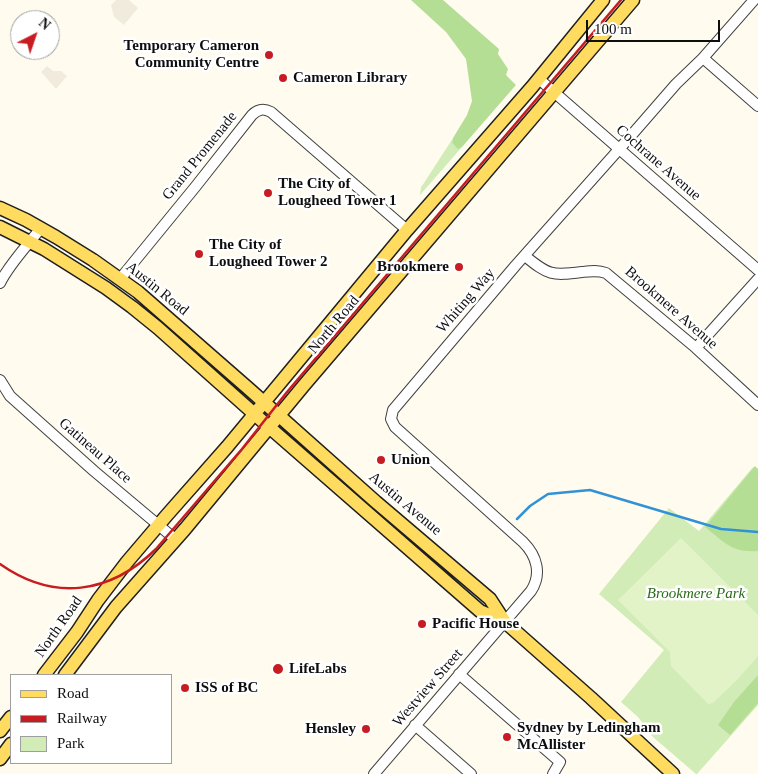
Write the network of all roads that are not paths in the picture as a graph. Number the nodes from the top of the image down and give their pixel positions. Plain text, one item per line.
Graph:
1 (603, 0) edge
2 (633, 0) edge
3 (754, 0) edge
4 (703, 58) junction
5 (539, 78) junction
6 (555, 92) junction
7 (758, 106) edge
8 (620, 149) junction
9 (0, 208) edge
10 (0, 227) edge
11 (41, 228) junction
12 (407, 230) junction
13 (29, 242) junction
14 (524, 256) junction
15 (59, 258) junction
16 (758, 270) edge
17 (758, 278) edge
18 (120, 279) junction
19 (0, 283) edge
20 (696, 348) junction
21 (0, 380) edge
22 (264, 402) junction
23 (758, 405) edge
24 (254, 413) junction
25 (279, 415) junction
26 (269, 427) junction
27 (376, 502) junction
28 (367, 513) junction
29 (158, 525) junction
30 (176, 539) junction
31 (505, 622) junction
32 (45, 674) edge
33 (66, 674) edge
34 (459, 674) junction
35 (416, 725) junction
36 (10, 745) edge
37 (0, 758) edge
38 (374, 774) edge
39 (471, 774) edge
40 (553, 774) edge
41 (673, 774) edge

1 - 5 main road, North Road
2 - 6 main road, North Road
3 - 4 street, Whiting Way
4 - 7 street
4 - 8 street, Whiting Way
5 - 6 street, Cochrane Avenue
5 - 12 main road, North Road
6 - 8 street, Cochrane Avenue
6 - 25 main road, North Road
8 - 14 street, Whiting Way
8 - 16 street, Cochrane Avenue
9 - 11 main road, Austin Road
10 - 13 main road, Austin Road
11 - 13 street
11 - 18 main road, Austin Road
12 - 18 street, Grand Promenade
12 - 22 main road, North Road
13 - 15 main road, Austin Road
13 - 19 street
14 - 20 street, Brookmere Avenue
14 - 31 street, Whiting Way
15 - 18 main road
15 - 24 main road, Austin Road
17 - 20 street
18 - 22 main road, Austin Road
20 - 23 street, Brookmere Avenue
21 - 29 street, Gatineau Place
22 - 24 main road, North Road
22 - 25 main road, Austin Road
24 - 26 main road, Austin Road
24 - 29 main road, North Road
25 - 26 main road, North Road
25 - 27 main road, Austin Avenue
26 - 28 main road, Austin Avenue
26 - 30 main road, North Road
27 - 28 main road
27 - 31 main road, Austin Avenue
28 - 31 main road, Austin Avenue
29 - 30 street, Gatineau Place
29 - 32 main road, North Road
30 - 33 main road, North Road
31 - 34 street, Westview Street
31 - 41 main road, Austin Avenue
34 - 35 street, Westview Street
34 - 40 street
35 - 38 street, Westview Street
35 - 39 street
36 - 37 main road

